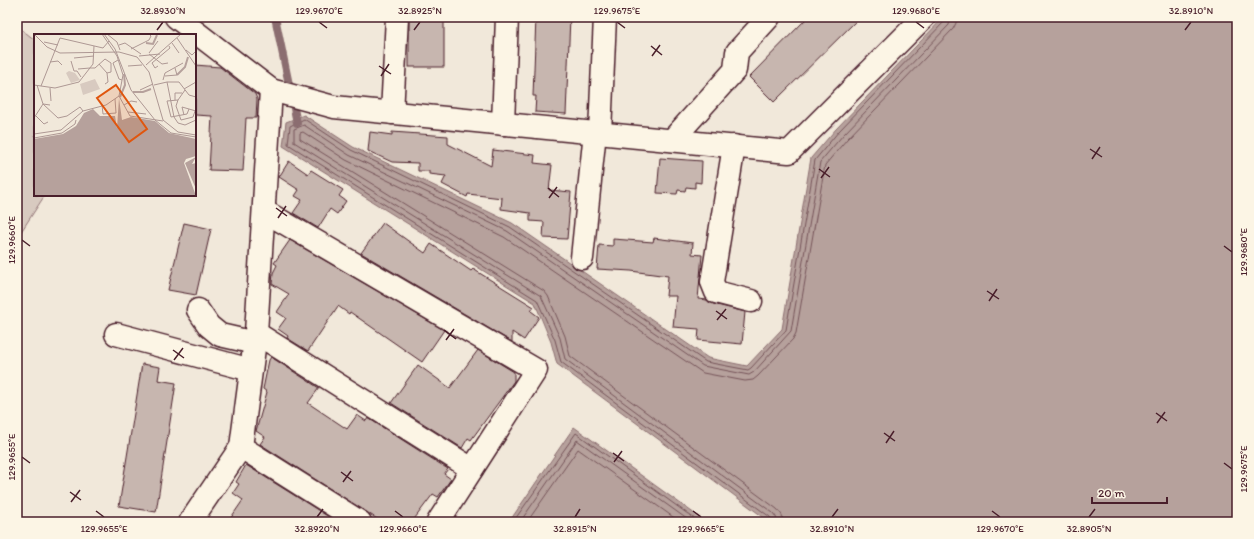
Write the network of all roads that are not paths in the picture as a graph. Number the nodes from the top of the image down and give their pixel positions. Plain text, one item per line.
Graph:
1 (176, 17) edge
2 (397, 17) edge
3 (507, 17) edge
4 (605, 17) edge
5 (769, 17) edge
6 (924, 17) edge
7 (272, 90) junction
8 (392, 113) junction
9 (503, 124) junction
10 (597, 133) junction
11 (672, 140) junction
12 (734, 146) junction
13 (264, 211) junction
14 (582, 258) dead end
15 (751, 301) dead end
16 (198, 310) dead end
17 (116, 334) dead end
18 (256, 338) junction
19 (251, 370) junction
20 (241, 447) junction
21 (472, 469) junction
22 (190, 522) edge
23 (360, 522) edge
24 (438, 522) edge

1 - 7 street
2 - 8 street
3 - 9 street
4 - 10 street
5 - 11 street
6 - 12 street
7 - 8 street
7 - 13 street
8 - 9 street
9 - 10 street
10 - 11 street
10 - 14 street
11 - 12 street
12 - 15 street
13 - 18 street
13 - 21 street
16 - 18 street
17 - 19 street
18 - 19 street
18 - 21 street
19 - 20 street
20 - 22 street
20 - 23 street
21 - 24 street

